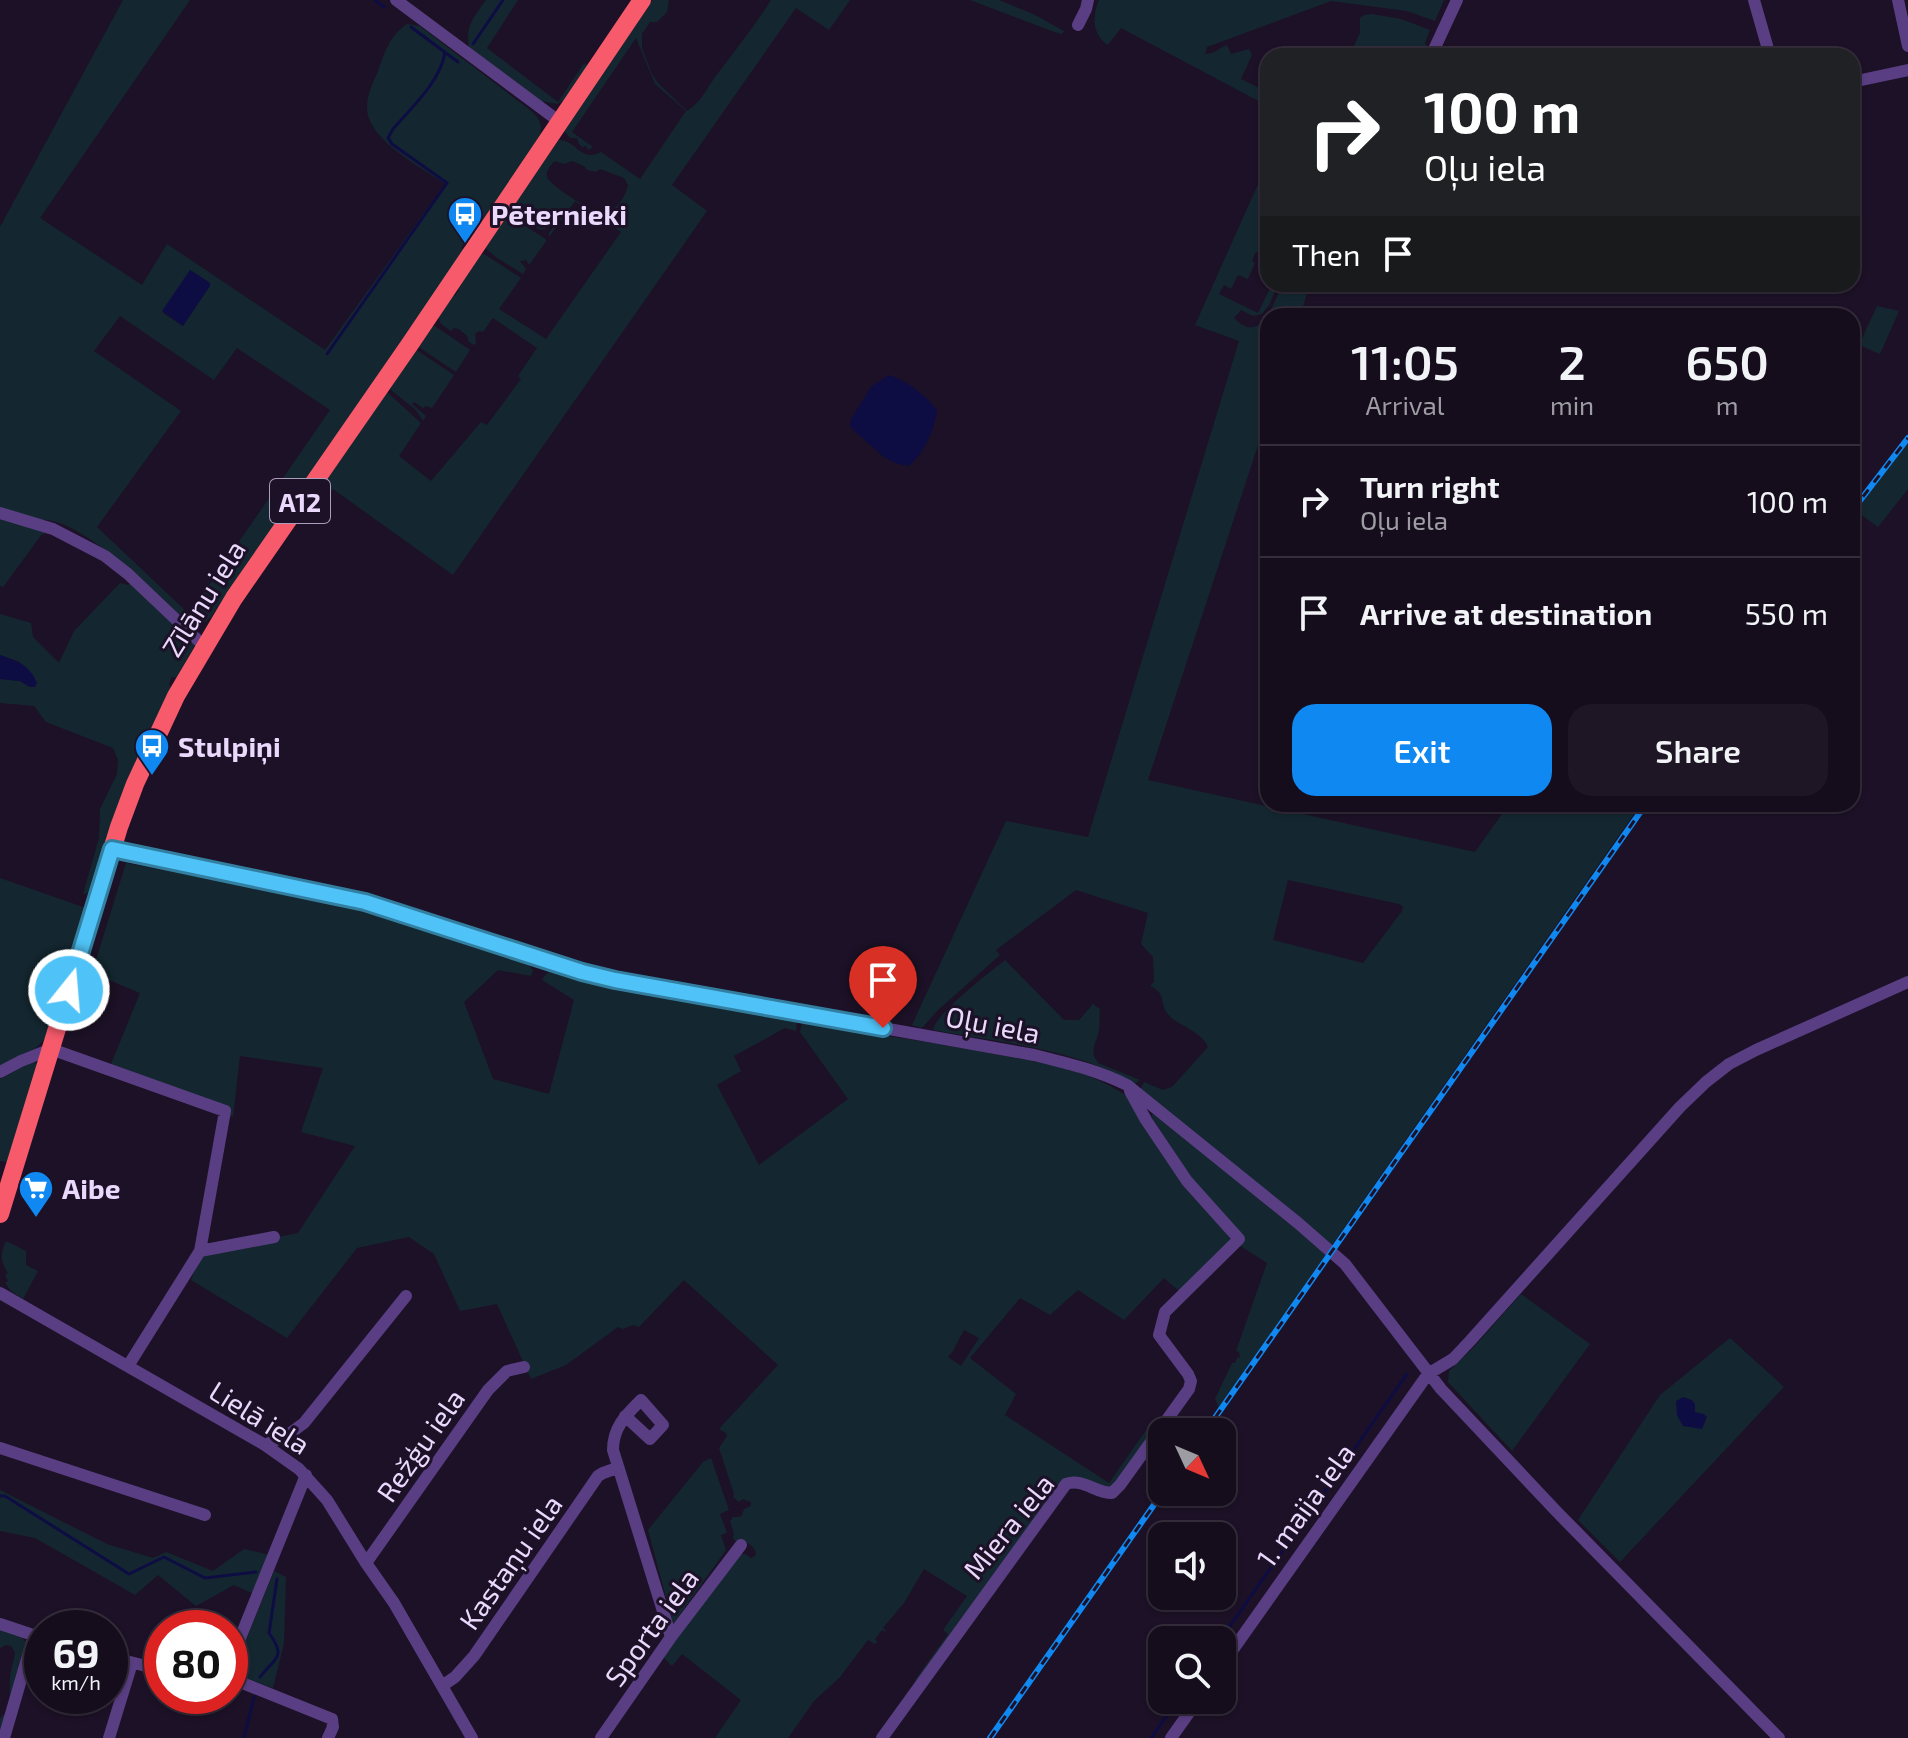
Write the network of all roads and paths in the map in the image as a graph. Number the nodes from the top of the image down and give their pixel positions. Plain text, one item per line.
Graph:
1 (396, 0) edge
2 (642, 0) edge
3 (1088, 0) edge
4 (1457, 0) edge
5 (1754, 0) edge
6 (1898, 0) edge
7 (1078, 25) dead end
8 (1908, 46) edge
9 (1435, 48) edge
10 (1768, 48) edge
11 (1908, 70) edge
12 (1860, 80) edge
13 (560, 122) junction
14 (0, 513) edge
15 (204, 646) junction
16 (112, 849) junction
17 (1908, 982) edge
18 (51, 1049) junction
19 (0, 1072) edge
20 (1127, 1085) junction
21 (7, 1166) edge
22 (0, 1214) edge
23 (274, 1237) dead end
24 (200, 1251) junction
25 (0, 1293) edge
26 (406, 1296) dead end
27 (128, 1366) junction
28 (524, 1367) dead end
29 (1428, 1374) junction
30 (625, 1416) dead end
31 (265, 1445) junction
32 (0, 1448) edge
33 (617, 1468) junction
34 (306, 1475) junction
35 (205, 1515) dead end
36 (741, 1545) dead end
37 (366, 1563) junction
38 (248, 1618) edge
39 (0, 1624) edge
40 (24, 1632) edge
41 (671, 1637) junction
42 (1236, 1645) edge
43 (128, 1662) edge
44 (132, 1663) junction
45 (144, 1666) edge
46 (24, 1678) edge
47 (248, 1685) edge
48 (442, 1686) junction
49 (1188, 1714) edge
50 (4, 1738) edge
51 (109, 1738) edge
52 (328, 1738) edge
53 (472, 1738) edge
54 (601, 1738) edge
55 (882, 1738) edge
56 (1171, 1738) edge
57 (1779, 1738) edge

1 - 13 street
2 - 13 highway, Zīlānu iela / A12
3 - 7 street
4 - 9 street
5 - 10 street
6 - 8 street
11 - 12 street
13 - 15 highway, Zīlānu iela / A12
14 - 15 street
15 - 16 highway, Zīlānu iela / A12
16 - 18 highway, Zīlānu iela / A12
16 - 20 street, Oļu iela
17 - 29 street, 1. maija iela
18 - 19 street
18 - 21 highway, Zīlānu iela / A12
18 - 24 street
20 - 29 street, Oļu iela
20 - 55 street, Miera iela
21 - 22 highway, Zīlānu iela / A12
23 - 24 street
24 - 27 street
25 - 27 street, Lielā iela
26 - 31 street
27 - 31 street, Lielā iela
28 - 37 street, Režģu iela
29 - 42 street, 1. maija iela
29 - 57 street, Oļu iela
30 - 33 street
31 - 34 street, Lielā iela
32 - 35 street
33 - 41 street
33 - 48 street, Kastaņu iela
34 - 37 street, Lielā iela
34 - 38 street
36 - 41 street, Sporta iela
37 - 48 street, Lielā iela
39 - 40 street
41 - 54 street, Sporta iela
43 - 44 street
44 - 45 street
44 - 51 street
46 - 50 street
47 - 52 street
48 - 53 street, Lielā iela
49 - 56 street

